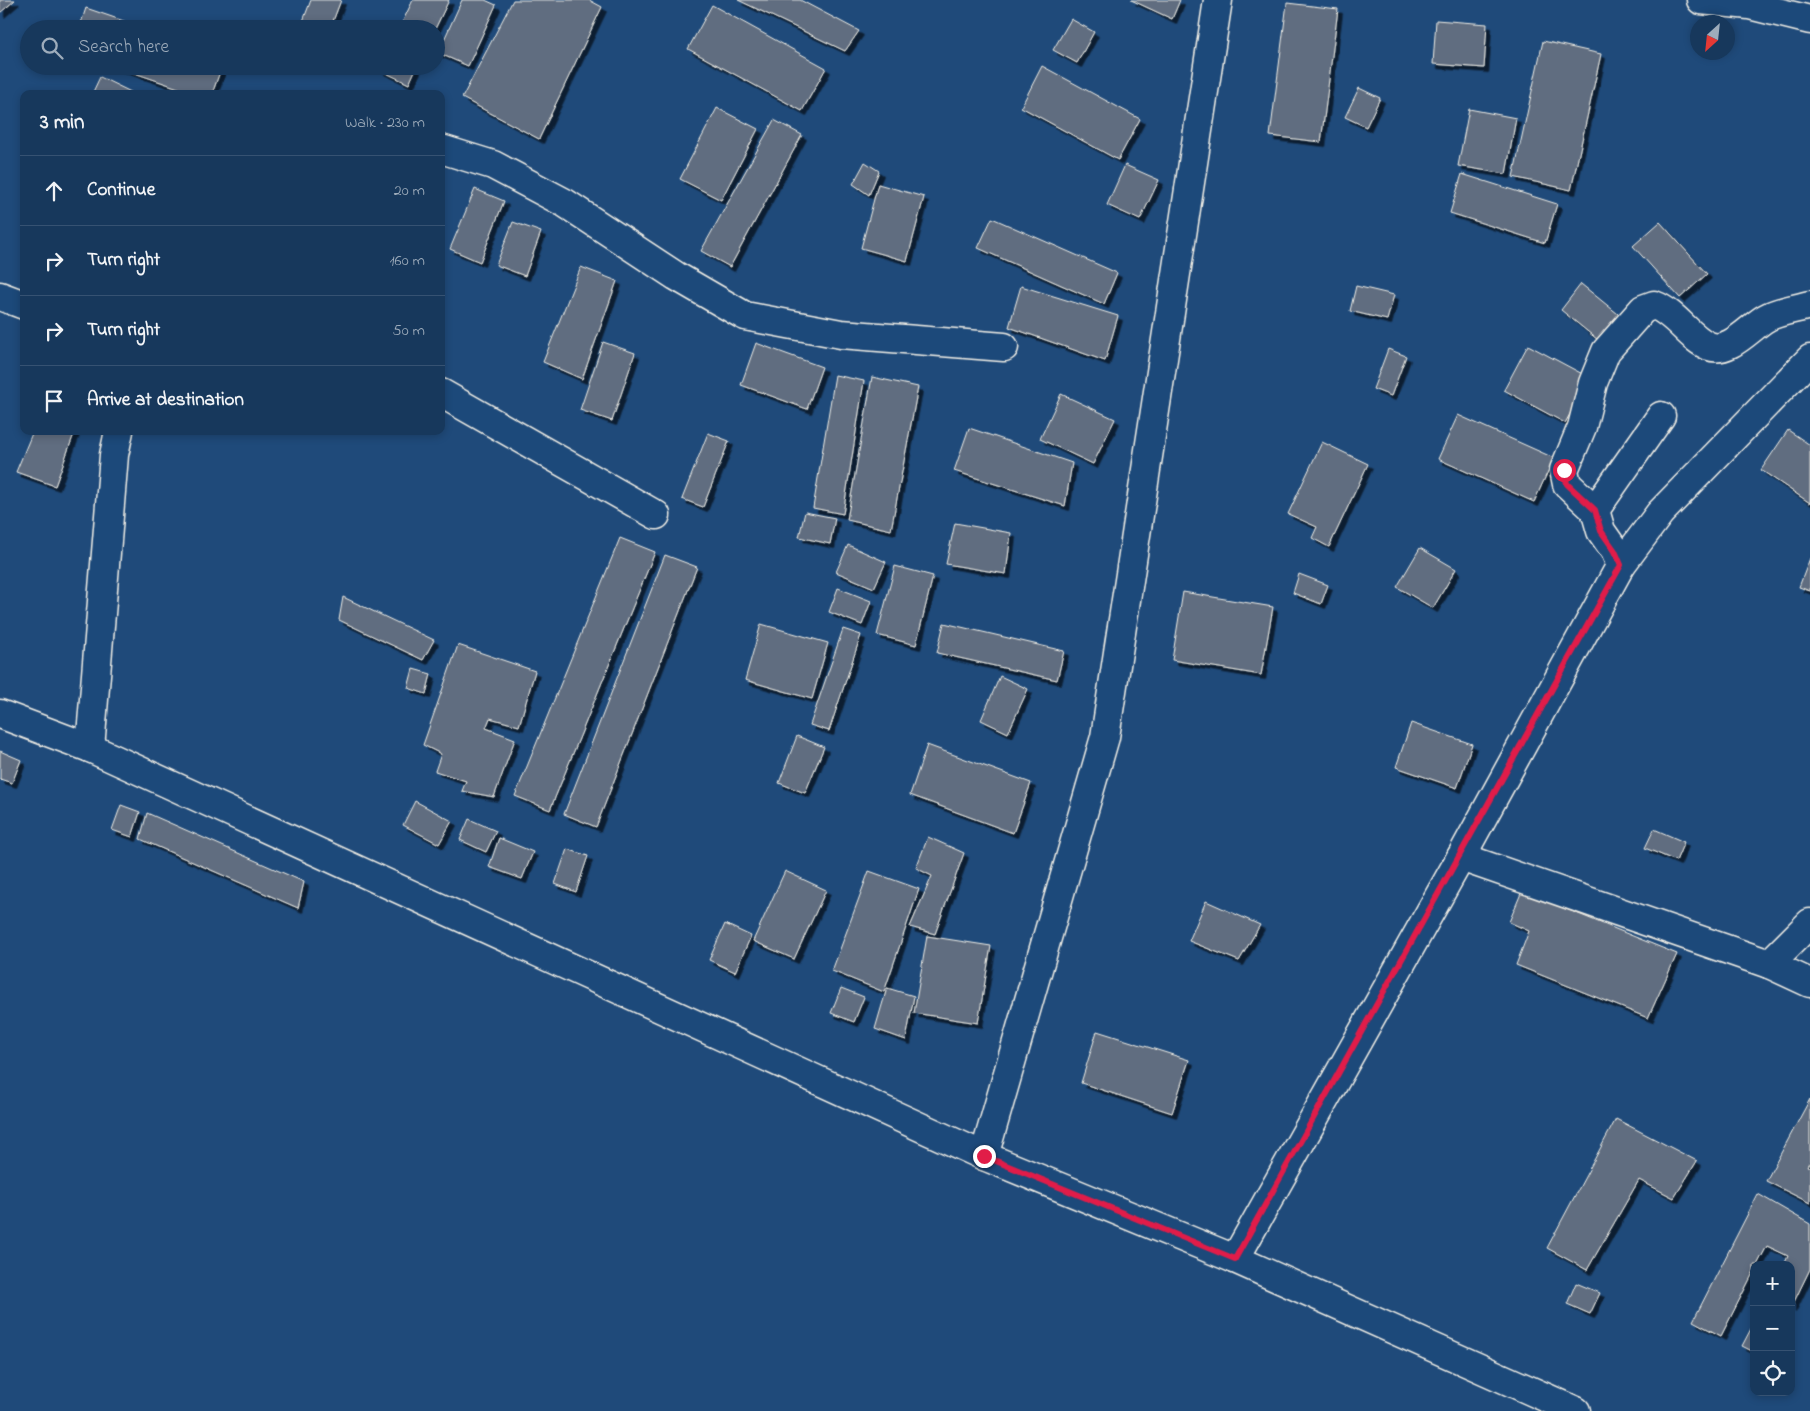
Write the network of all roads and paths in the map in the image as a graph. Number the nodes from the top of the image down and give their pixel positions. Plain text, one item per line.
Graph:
1 (1218, 0) edge
2 (1701, 0) edge
3 (1810, 20) edge
4 (445, 151) edge
5 (0, 296) edge
6 (20, 304) edge
7 (1810, 305) edge
8 (1004, 347) dead end
9 (1810, 359) edge
10 (445, 395) edge
11 (1660, 416) dead end
12 (118, 435) edge
13 (1595, 510) junction
14 (656, 515) dead end
15 (1621, 565) junction
16 (0, 714) edge
17 (90, 748) junction
18 (1461, 857) junction
19 (1810, 923) edge
20 (1769, 964) junction
21 (1810, 982) edge
22 (984, 1156) junction
23 (1235, 1259) junction
24 (1576, 1411) edge

1 - 22 street
2 - 3 street
4 - 8 street
5 - 6 street
7 - 13 street
9 - 15 street
10 - 14 street
11 - 13 street
12 - 17 street
13 - 15 street
15 - 18 street
16 - 17 street
17 - 22 street
18 - 20 street
18 - 23 street
19 - 20 street
20 - 21 street
22 - 23 street
23 - 24 street

